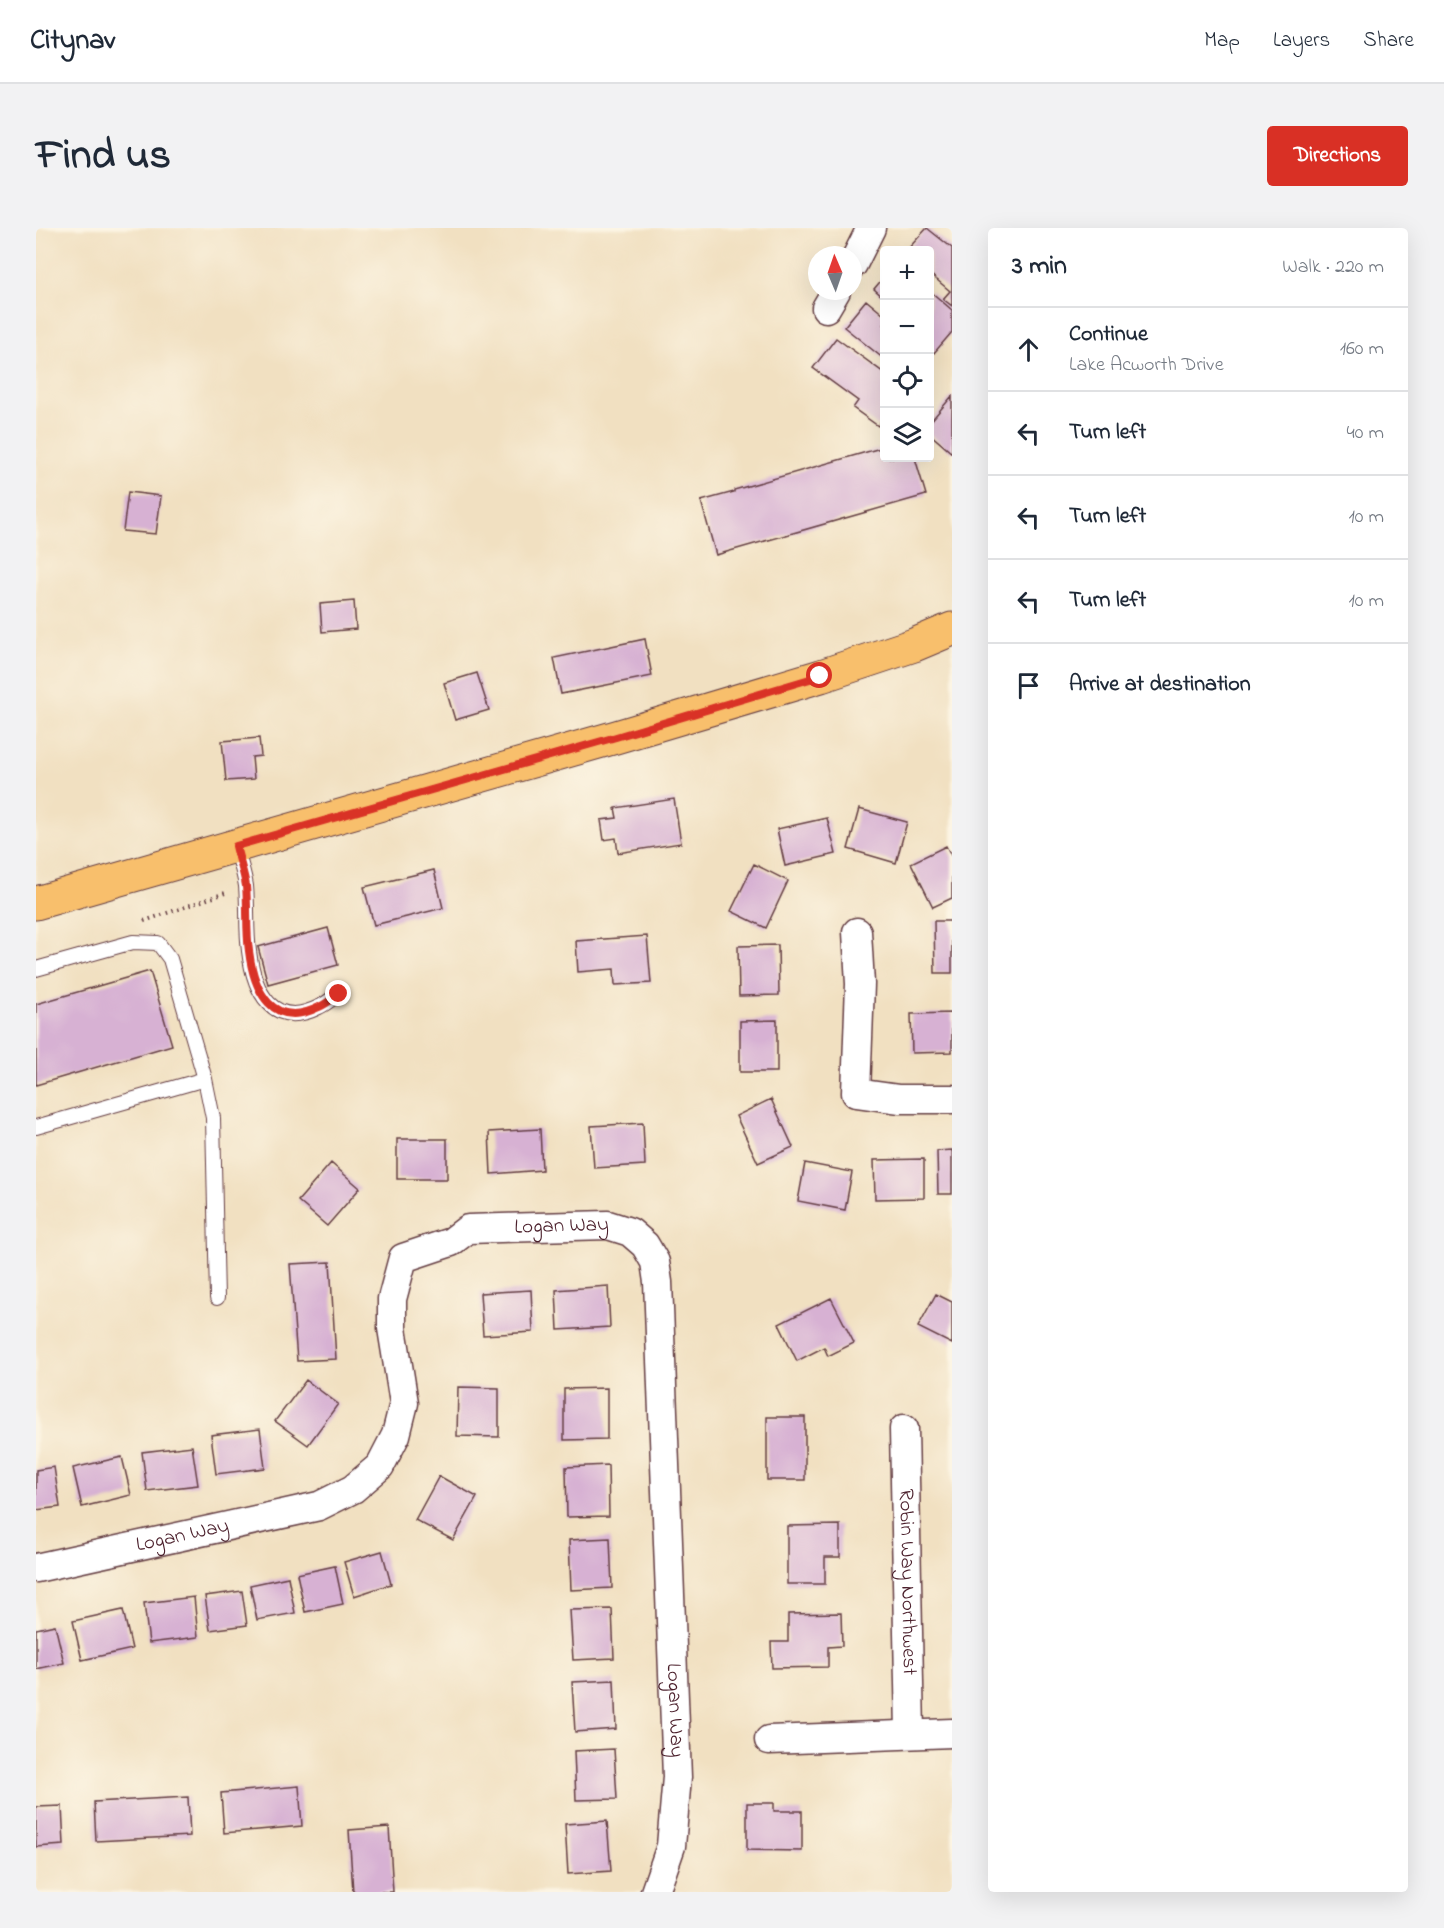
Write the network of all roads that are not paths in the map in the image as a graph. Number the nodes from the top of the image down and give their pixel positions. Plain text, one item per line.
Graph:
1 (871, 228) edge
2 (862, 246) edge
3 (952, 629) edge
4 (236, 846) junction
5 (36, 903) edge
6 (857, 932) dead end
7 (36, 969) edge
8 (339, 994) dead end
9 (205, 1078) junction
10 (952, 1099) edge
11 (36, 1126) edge
12 (217, 1298) dead end
13 (904, 1429) dead end
14 (36, 1568) edge
15 (910, 1733) junction
16 (952, 1733) edge
17 (769, 1740) dead end
18 (655, 1892) edge

1 - 2 street
3 - 4 main road
4 - 5 main road
4 - 8 lane
6 - 10 street
7 - 9 lane
9 - 11 lane
9 - 12 lane
13 - 15 street, Robin Way Northwest
14 - 18 street, Logan Way
15 - 16 street
15 - 17 street

